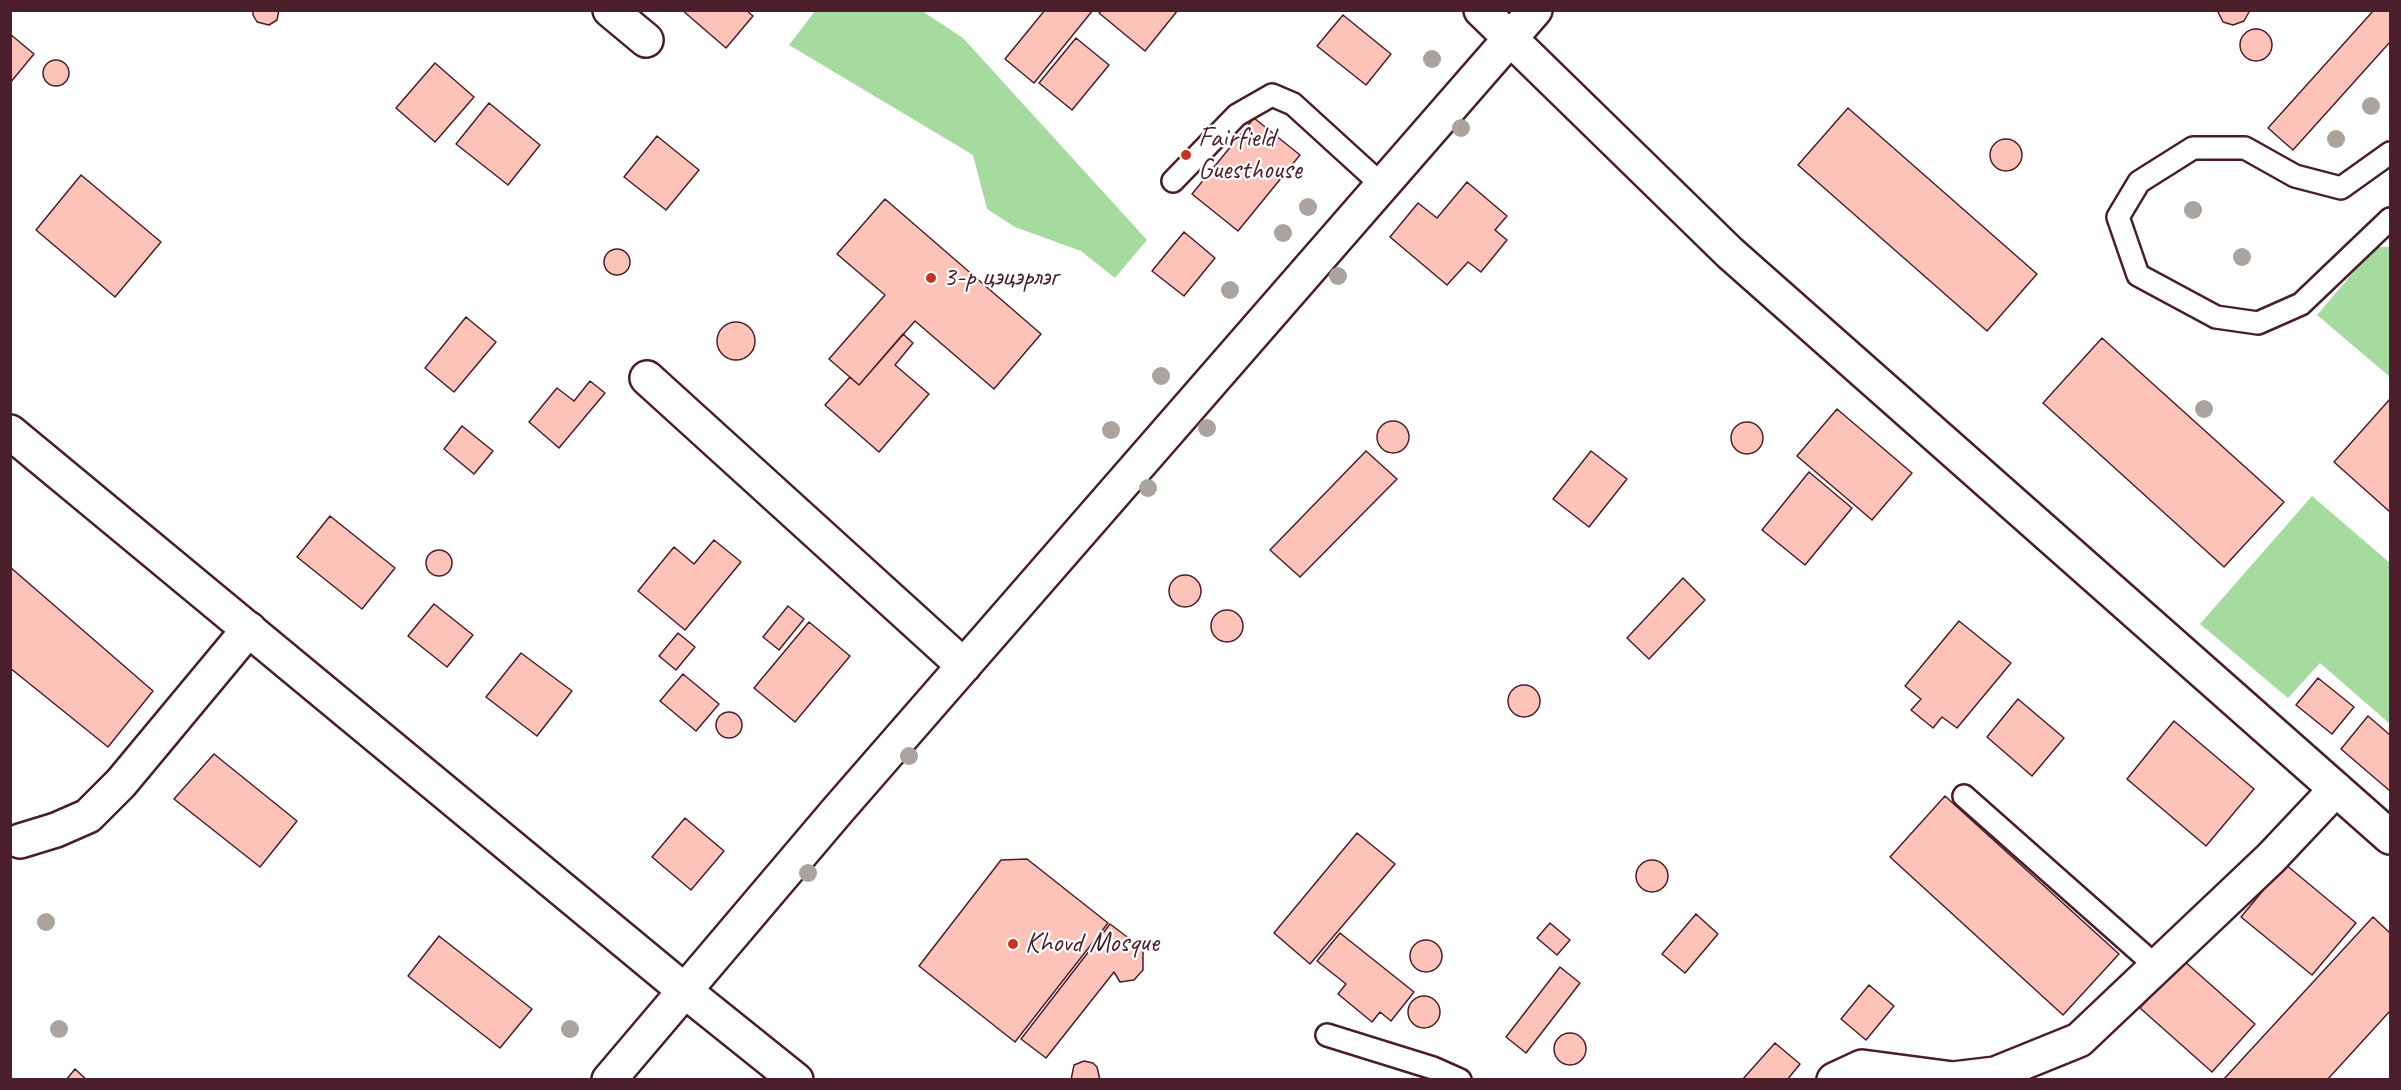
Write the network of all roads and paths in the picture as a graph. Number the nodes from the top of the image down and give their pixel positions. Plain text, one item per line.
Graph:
1 (610, 10) edge
2 (1481, 10) edge
3 (1535, 10) edge
4 (1511, 39) junction
5 (646, 40) dead end
6 (2391, 153) edge
7 (1173, 181) dead end
8 (1383, 186) junction
9 (2391, 219) edge
10 (647, 378) dead end
11 (11, 434) edge
12 (249, 630) junction
13 (964, 666) junction
14 (2336, 789) junction
15 (1964, 796) dead end
16 (2391, 837) edge
17 (20, 841) dead end
18 (2157, 967) junction
19 (685, 991) junction
20 (1327, 1035) dead end
21 (609, 1080) edge
22 (796, 1080) edge
23 (1460, 1080) edge
24 (1834, 1080) edge

1 - 5 street
2 - 4 street
3 - 4 street
4 - 8 street
4 - 14 street
6 - 9 lane
7 - 8 lane
8 - 13 street
10 - 13 street
11 - 12 street
12 - 17 street
12 - 19 street
13 - 19 street
14 - 16 street
14 - 18 street
15 - 18 lane
18 - 24 street
19 - 21 street
19 - 22 street
20 - 23 lane

